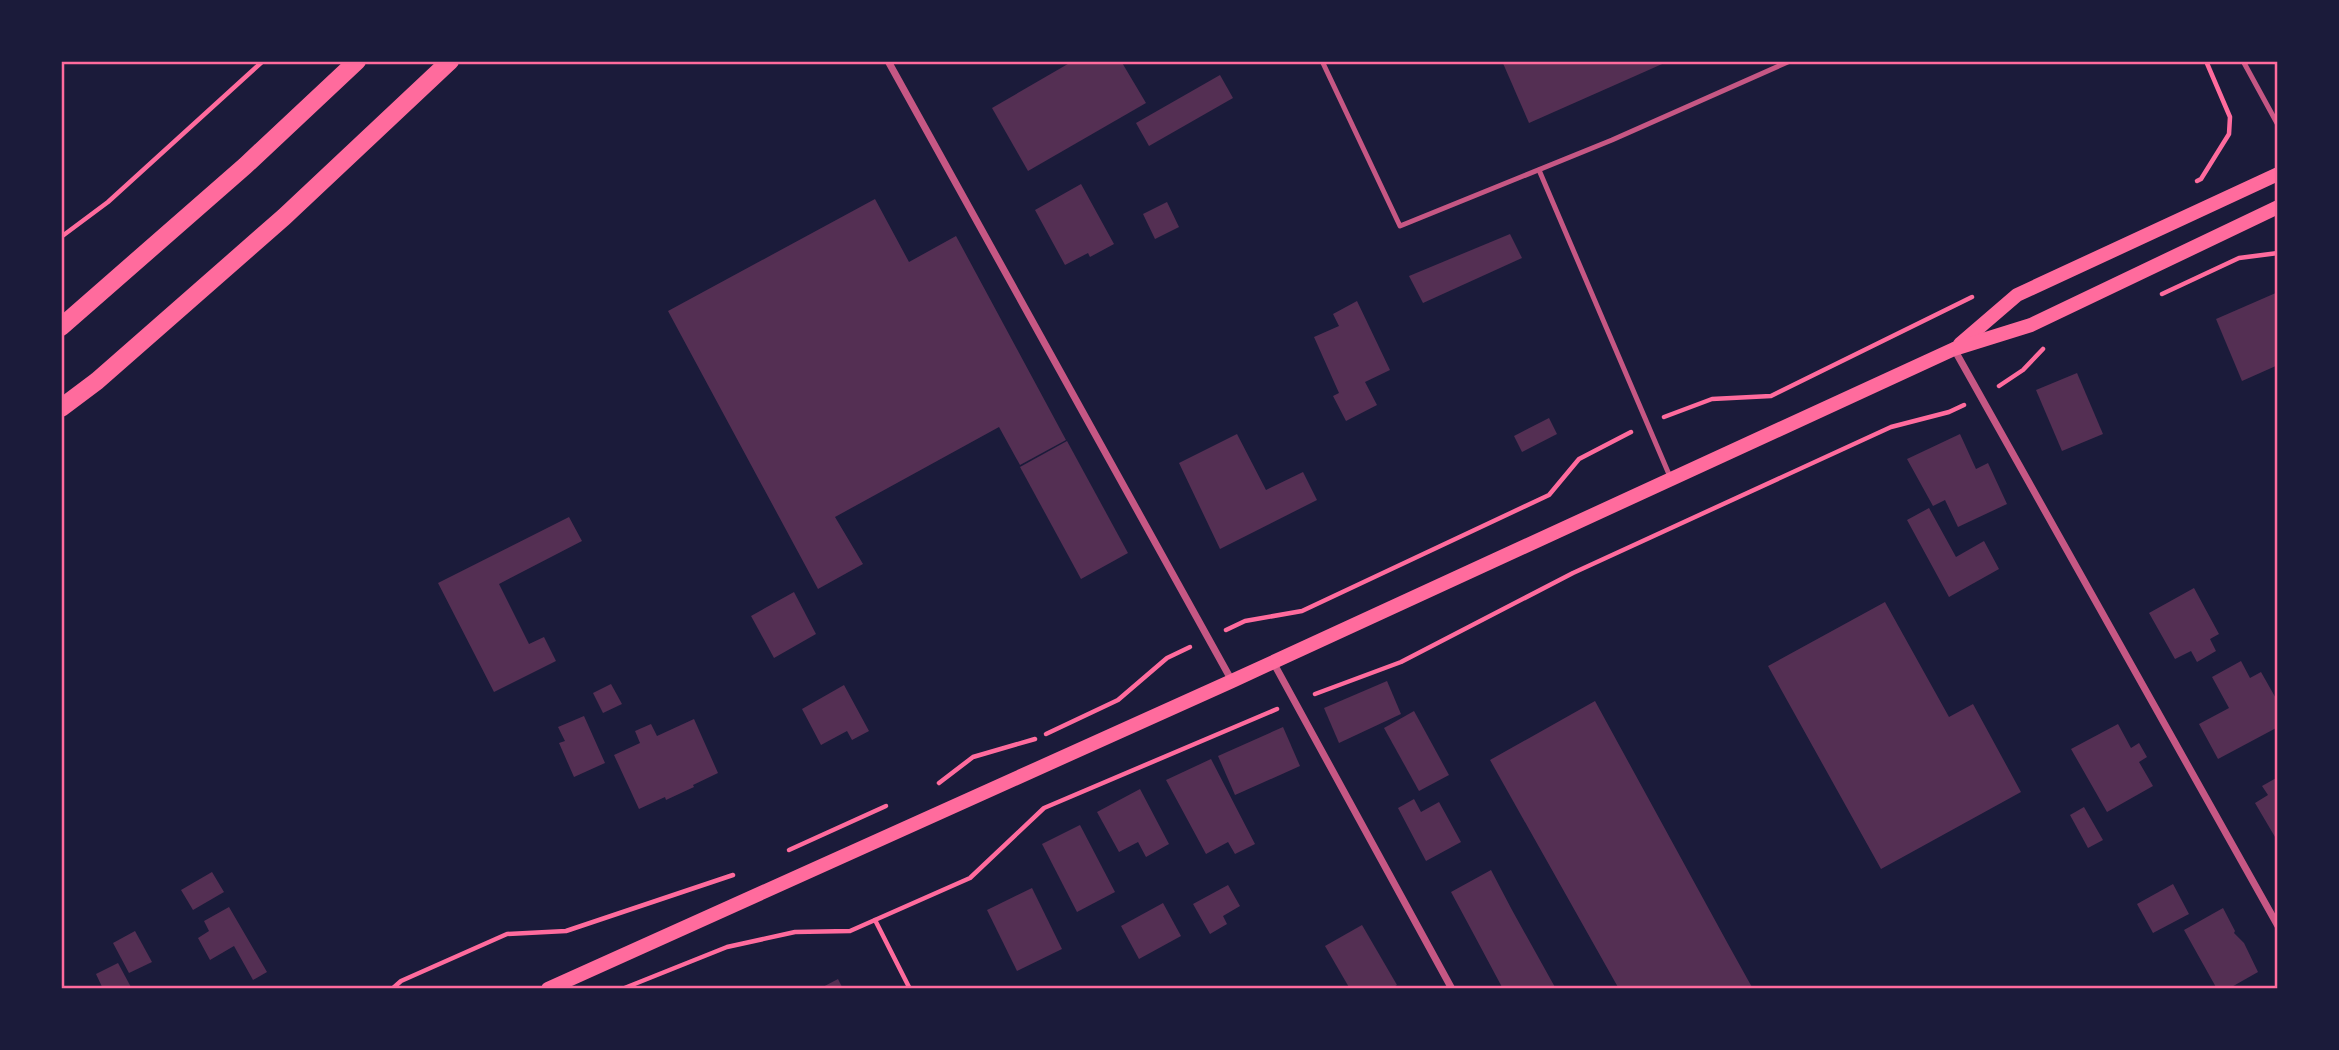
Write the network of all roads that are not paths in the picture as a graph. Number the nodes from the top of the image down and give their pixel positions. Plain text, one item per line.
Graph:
1 (357, 61) edge
2 (450, 61) edge
3 (888, 61) edge
4 (1322, 61) edge
5 (1790, 61) edge
6 (2243, 61) edge
7 (2278, 125) edge
8 (1539, 170) junction
9 (2278, 174) edge
10 (2278, 207) edge
11 (61, 327) edge
12 (1954, 349) junction
13 (61, 408) edge
14 (1671, 480) junction
15 (1273, 662) junction
16 (1233, 681) junction
17 (2278, 926) edge
18 (548, 989) edge
19 (1452, 989) edge

1 - 11 main road
2 - 13 main road
3 - 16 street
4 - 8 lane
5 - 8 lane
6 - 7 lane
8 - 14 lane
9 - 12 main road
10 - 12 main road
12 - 14 main road
12 - 17 street
14 - 15 main road
15 - 16 main road
15 - 19 street
16 - 18 main road

